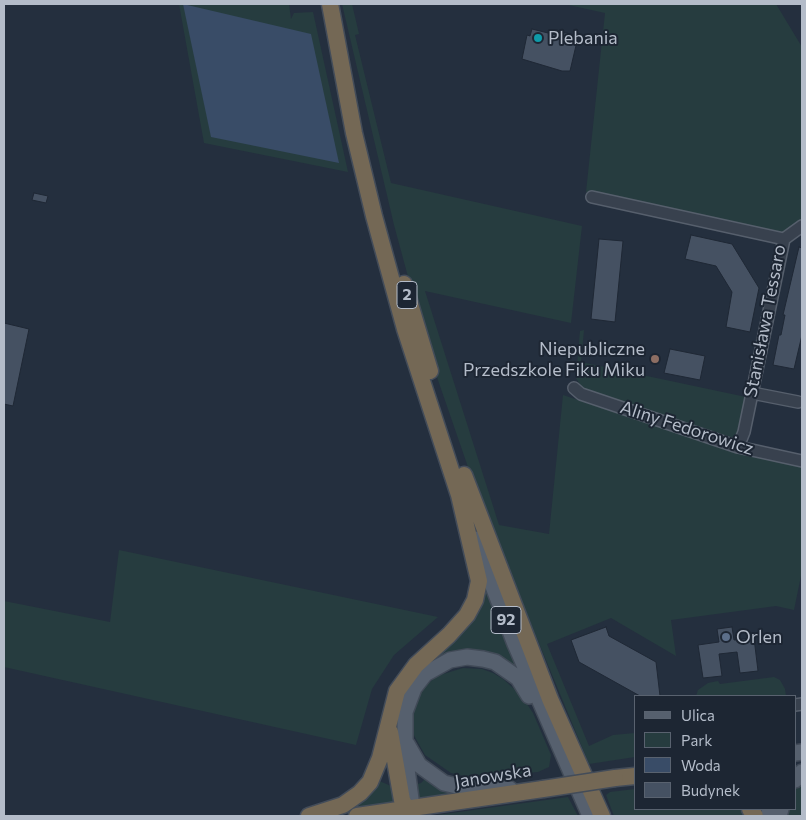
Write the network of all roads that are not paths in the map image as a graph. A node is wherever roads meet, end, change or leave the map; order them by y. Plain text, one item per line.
1 (330, 4) edge
2 (344, 70) junction
3 (592, 197) dead end
4 (802, 226) edge
5 (784, 239) junction
6 (574, 388) dead end
7 (752, 392) junction
8 (798, 402) dead end
9 (738, 447) junction
10 (802, 461) edge
11 (459, 495) junction
12 (389, 725) junction
13 (404, 738) junction
14 (556, 743) junction
15 (634, 776) edge
16 (543, 788) junction
17 (408, 810) junction
18 (310, 816) edge
19 (357, 816) edge
20 (590, 816) edge
21 (602, 816) edge

1 - 2 highway, 2
2 - 11 highway, 2
2 - 21 highway, 2
3 - 5 street, Stanisława Tessaro
4 - 5 street
5 - 7 street, Stanisława Tessaro
6 - 9 street, Aliny Fedorowicz
7 - 8 street
7 - 9 street, Stanisława Tessaro
9 - 10 street, Aliny Fedorowicz
11 - 12 highway
11 - 14 main road, 92
12 - 17 highway
12 - 18 highway
13 - 14 main road
13 - 16 main road
13 - 17 main road
14 - 20 main road, 92
15 - 16 highway, Janowska, bridge
16 - 17 highway, Janowska
17 - 19 highway, Janowska

